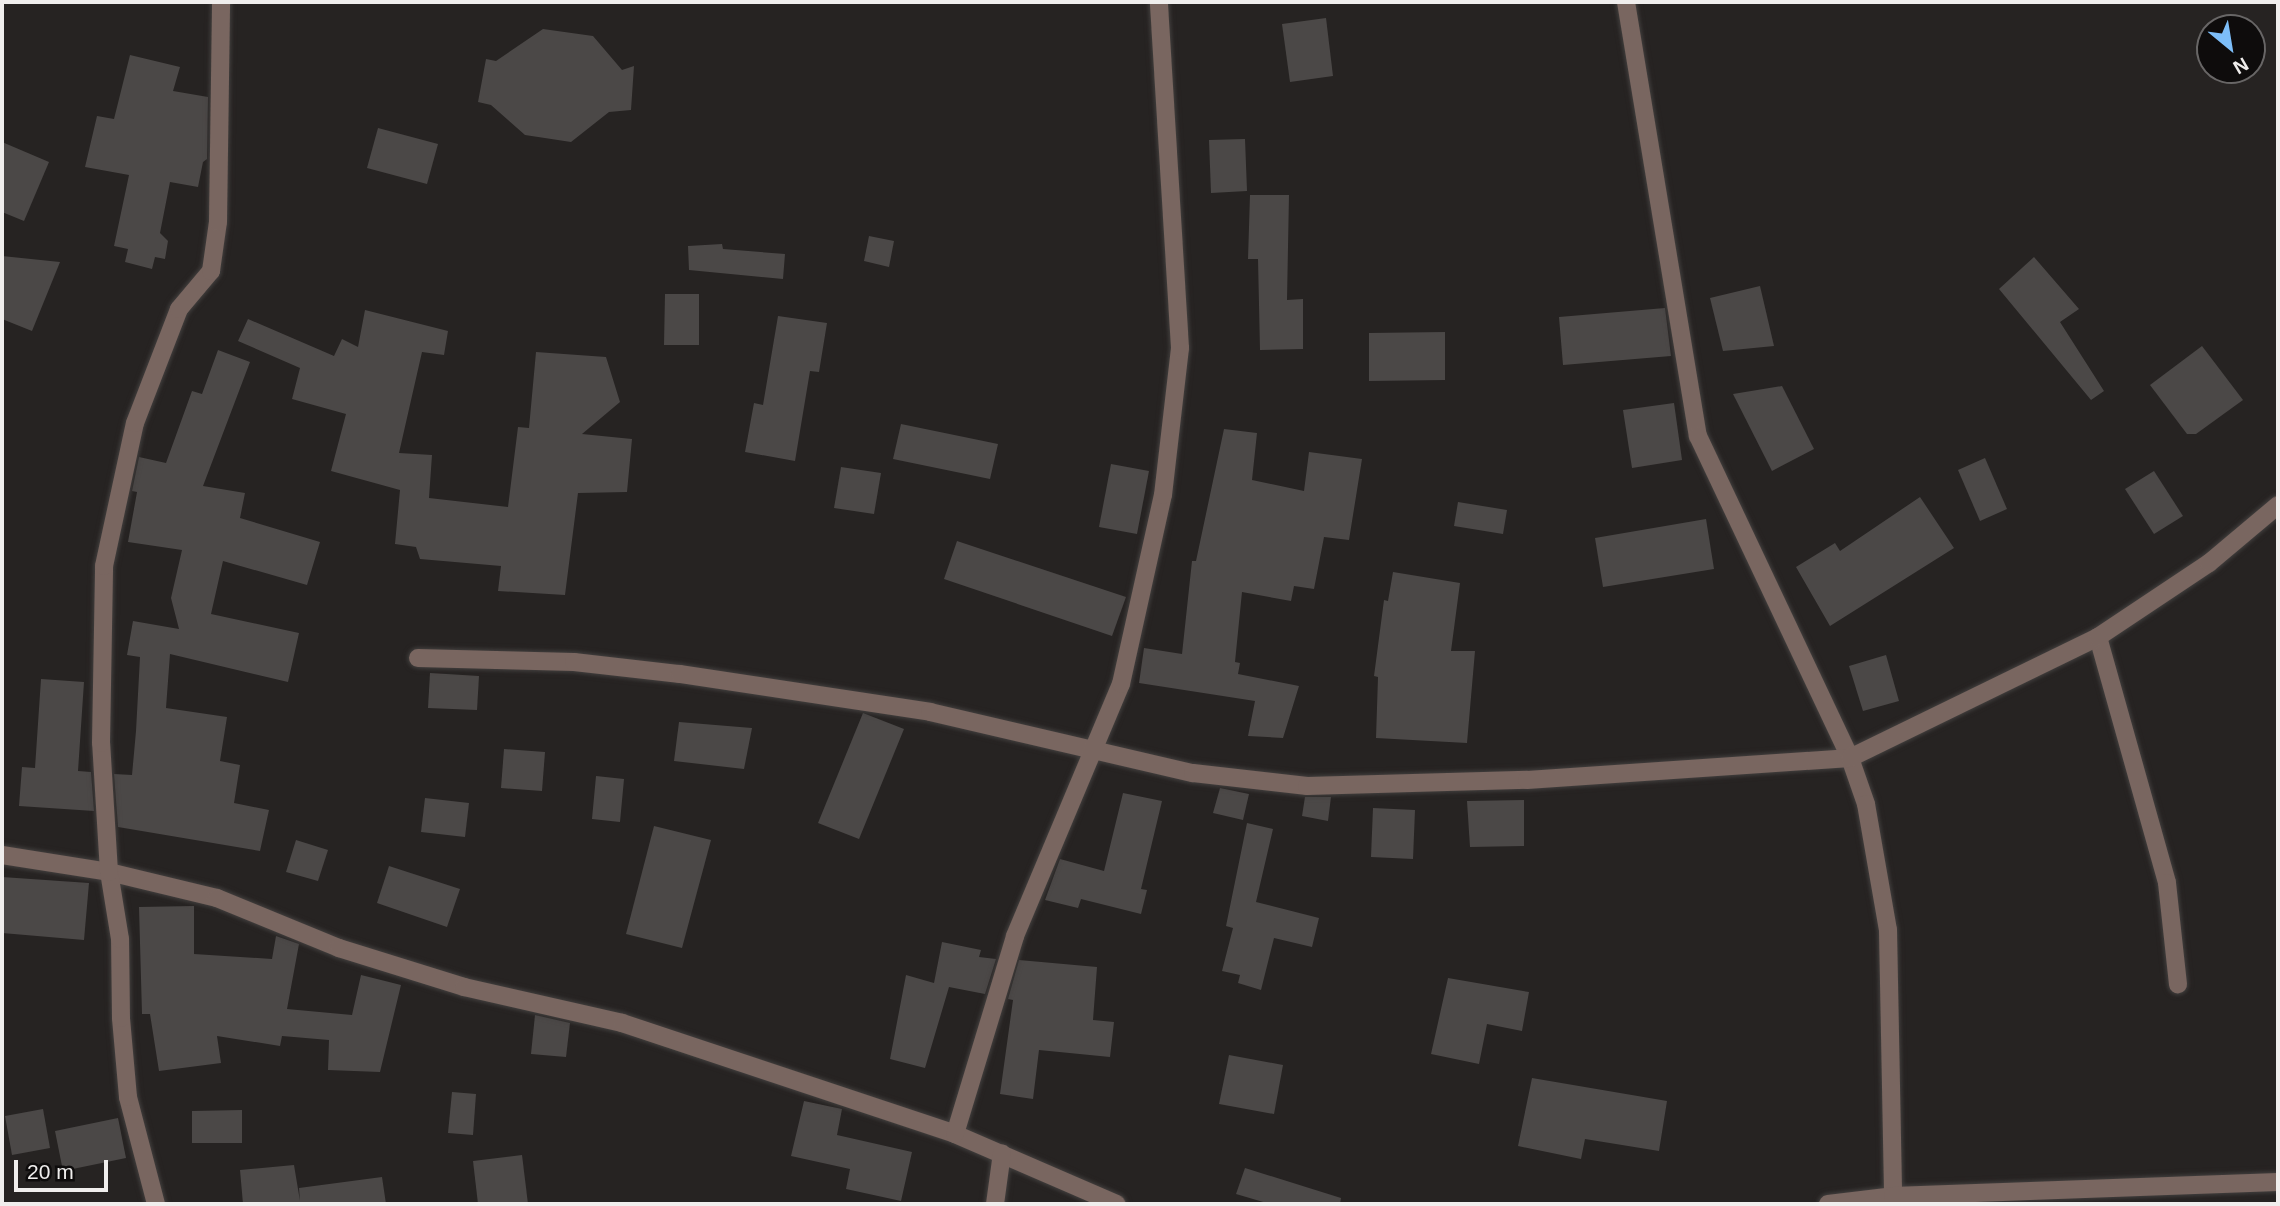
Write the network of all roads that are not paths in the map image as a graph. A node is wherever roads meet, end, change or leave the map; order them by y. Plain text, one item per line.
1 (221, 2) edge
2 (1159, 2) edge
3 (1626, 2) edge
4 (2278, 505) edge
5 (2098, 637) junction
6 (418, 658) dead end
7 (1095, 751) junction
8 (1850, 758) junction
9 (2, 855) edge
10 (109, 872) junction
11 (2178, 984) dead end
12 (955, 1134) junction
13 (1002, 1153) junction
14 (2278, 1182) edge
15 (1894, 1196) junction
16 (2033, 1198) edge
17 (156, 1204) edge
18 (995, 1204) edge
19 (1117, 1204) edge
20 (1828, 1204) edge

1 - 10 street
2 - 7 street
3 - 8 street
4 - 5 street
5 - 8 street
5 - 11 street
6 - 7 street
7 - 8 street
7 - 12 street
8 - 15 street
9 - 10 street
10 - 12 street
10 - 17 street
12 - 13 street
13 - 18 street
13 - 19 street
14 - 16 street
15 - 16 street
15 - 20 street

